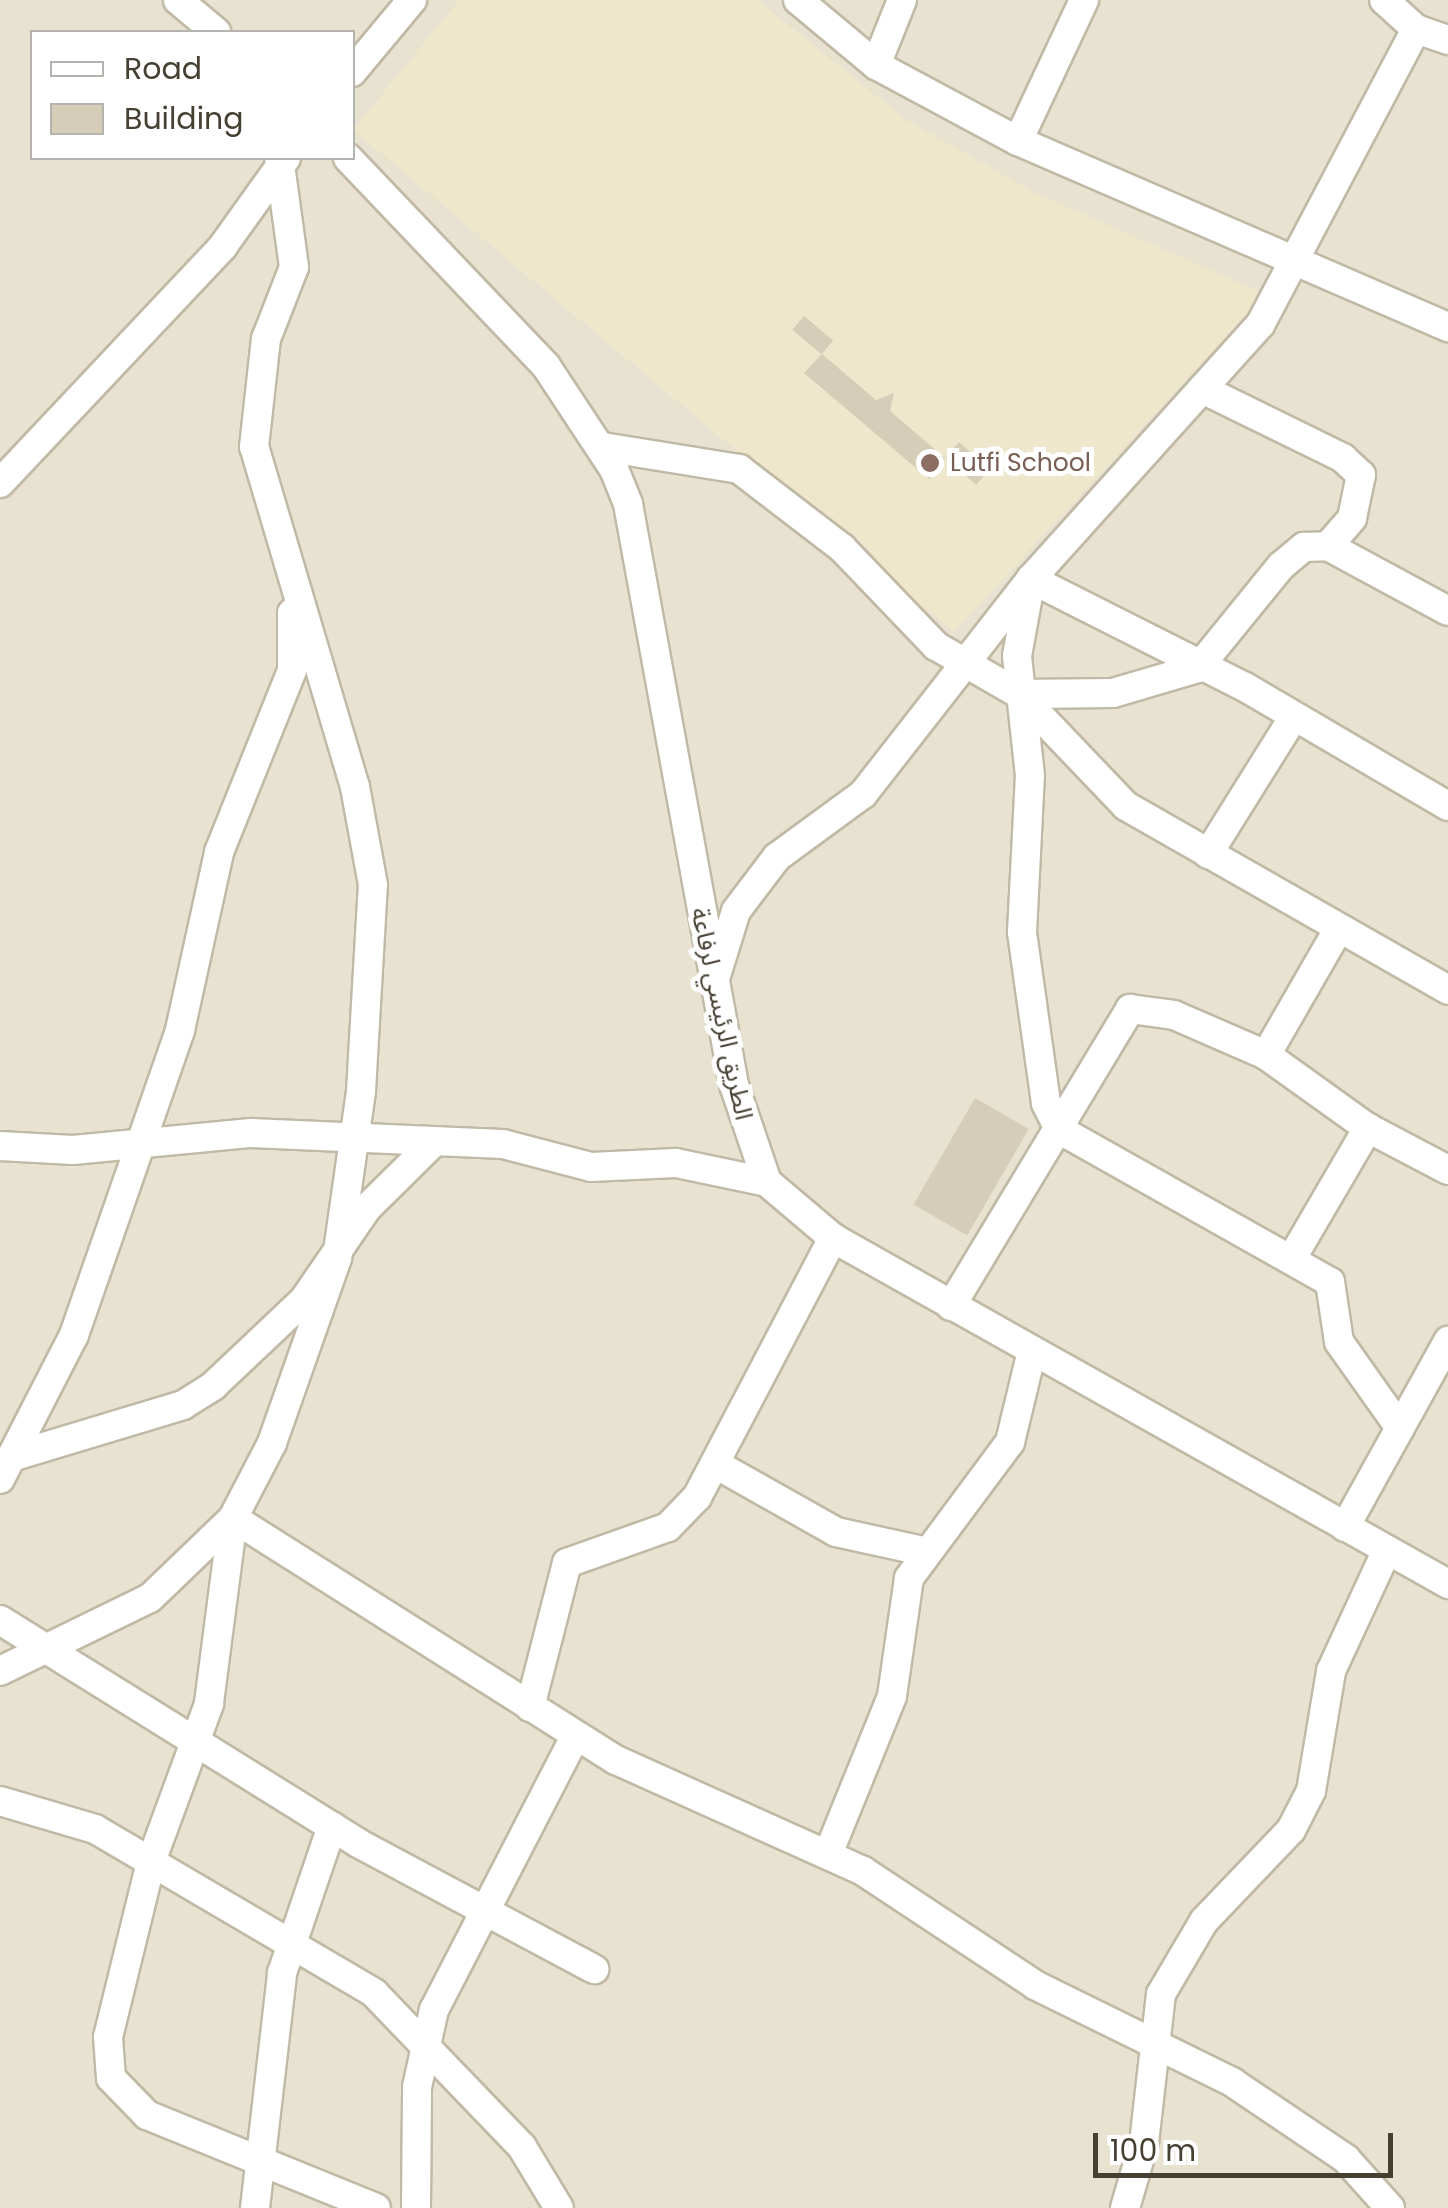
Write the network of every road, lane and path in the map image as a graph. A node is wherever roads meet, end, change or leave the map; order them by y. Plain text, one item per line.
1 (178, 0) edge
2 (412, 0) edge
3 (798, 0) edge
4 (902, 0) edge
5 (1084, 0) edge
6 (1384, 0) edge
7 (1416, 29) junction
8 (214, 30) edge
9 (1448, 40) edge
10 (876, 66) junction
11 (355, 68) edge
12 (1018, 141) junction
13 (282, 160) edge
14 (350, 160) edge
15 (1296, 267) junction
16 (1448, 327) edge
17 (1202, 389) junction
18 (603, 448) junction
19 (0, 483) edge
20 (1328, 546) junction
21 (1031, 579) junction
22 (293, 588) junction
23 (1448, 611) edge
24 (969, 663) junction
25 (1198, 668) junction
26 (1018, 694) junction
27 (1294, 718) junction
28 (1448, 806) edge
29 (1208, 854) junction
30 (1340, 928) junction
31 (713, 984) junction
32 (1446, 986) edge
33 (1266, 1056) junction
34 (1059, 1128) junction
35 (1368, 1128) junction
36 (137, 1141) junction
37 (356, 1142) junction
38 (432, 1144) junction
39 (0, 1146) edge
40 (1448, 1170) edge
41 (767, 1182) junction
42 (833, 1238) junction
43 (337, 1258) junction
44 (1292, 1258) junction
45 (951, 1306) junction
46 (1448, 1341) edge
47 (1032, 1351) junction
48 (1400, 1428) junction
49 (8, 1458) edge
50 (718, 1466) junction
51 (0, 1479) edge
52 (233, 1518) junction
53 (1345, 1528) junction
54 (923, 1550) junction
55 (1387, 1550) junction
56 (1448, 1584) edge
57 (0, 1620) edge
58 (43, 1647) junction
59 (0, 1672) edge
60 (530, 1707) junction
61 (575, 1737) junction
62 (200, 1743) junction
63 (0, 1801) edge
64 (332, 1826) junction
65 (828, 1854) junction
66 (151, 1862) junction
67 (486, 1912) junction
68 (290, 1940) junction
69 (594, 1969) dead end
70 (1152, 2036) junction
71 (426, 2042) junction
72 (256, 2159) junction
73 (255, 2208) edge
74 (376, 2208) edge
75 (416, 2208) edge
76 (559, 2208) edge
77 (1125, 2208) edge
78 (1390, 2208) edge

1 - 8 street
2 - 11 street
3 - 10 street
4 - 10 street
5 - 12 street
6 - 7 street
7 - 9 street
7 - 15 street
10 - 12 street
12 - 15 street
13 - 19 street
13 - 22 street
14 - 18 street, الطريق الرئيسي لرفاعة
15 - 16 street
15 - 17 street
17 - 20 street
17 - 21 street
18 - 24 street
18 - 31 street, الطريق الرئيسي لرفاعة
20 - 23 street
20 - 25 street
21 - 24 street
21 - 25 street
21 - 26 street
22 - 36 street
22 - 37 street
24 - 26 street
24 - 31 street
25 - 26 street
25 - 27 street
26 - 29 street
26 - 34 street
27 - 28 street
27 - 29 street
29 - 30 street
30 - 32 street
30 - 33 street
31 - 41 street, الطريق الرئيسي لرفاعة
33 - 34 street
33 - 35 street
34 - 44 street
34 - 45 street
35 - 40 street
35 - 44 street
36 - 37 street
36 - 39 street
36 - 49 street
37 - 38 street
37 - 43 street
38 - 41 street
38 - 43 street
41 - 42 street, الطريق الرئيسي لرفاعة
42 - 45 street, الطريق الرئيسي لرفاعة
42 - 50 street
43 - 49 street
43 - 52 street
44 - 48 street
45 - 47 street, الطريق الرئيسي لرفاعة
46 - 48 street
47 - 53 street, الطريق الرئيسي لرفاعة
47 - 54 street
48 - 53 street
49 - 51 street
50 - 54 street
50 - 60 street
52 - 58 street
52 - 60 street
52 - 62 street
53 - 55 street, الطريق الرئيسي لرفاعة
54 - 65 street
55 - 56 street, الطريق الرئيسي لرفاعة
55 - 70 street
57 - 58 street
58 - 59 street
58 - 62 street
60 - 61 street
61 - 65 street
61 - 67 street
62 - 64 street
62 - 66 street
63 - 66 street
64 - 67 street
64 - 68 street
65 - 70 street
66 - 68 street
66 - 72 street
67 - 69 street
67 - 71 street
68 - 71 street
68 - 72 street
70 - 77 street
70 - 78 street
71 - 75 street
71 - 76 street
72 - 73 street
72 - 74 street

